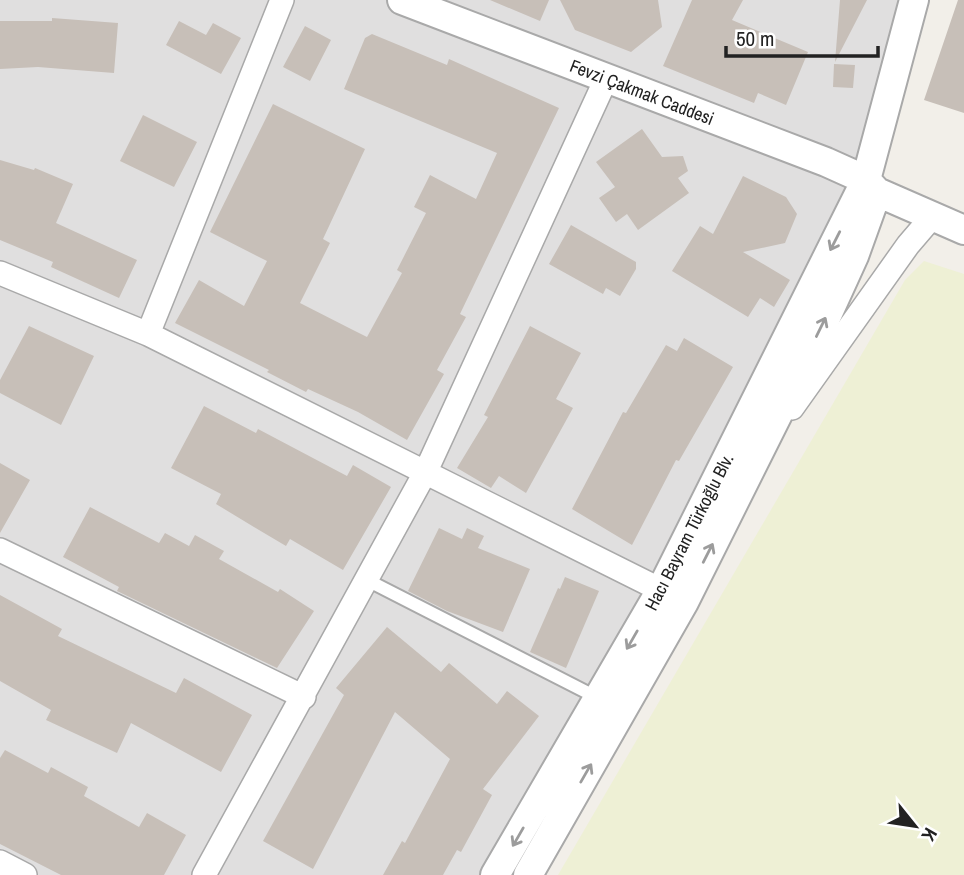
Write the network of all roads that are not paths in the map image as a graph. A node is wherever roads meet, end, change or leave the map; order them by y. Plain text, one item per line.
1 (282, 0) edge
2 (914, 0) edge
3 (928, 0) edge
4 (415, 2) edge
5 (606, 79) junction
6 (871, 186) junction
7 (932, 217) junction
8 (964, 230) edge
9 (0, 272) edge
10 (148, 334) junction
11 (751, 468) junction
12 (426, 471) junction
13 (0, 550) edge
14 (367, 580) junction
15 (672, 596) junction
16 (304, 697) junction
17 (598, 698) junction
18 (0, 862) edge
19 (25, 875) edge
20 (204, 875) edge
21 (495, 875) edge
22 (528, 875) edge

1 - 10 street
2 - 6 street
3 - 6 street
4 - 5 street, Fevzi Çakmak Caddesi
5 - 6 street, Fevzi Çakmak Caddesi
5 - 12 street
6 - 7 street, Fevzi Çakmak Caddesi
11 -> 6 street, Hacı Bayram Türkoğlu Blv.
6 -> 15 street, Hacı Bayram Türkoğlu Blv.
7 - 8 street, Fevzi Çakmak Caddesi
7 - 11 street
9 - 10 street
10 - 12 street
15 -> 11 street, Hacı Bayram Türkoğlu Blv.
12 - 14 street
12 - 15 street
13 - 16 street
14 - 16 street
14 - 17 lane
15 -> 17 street, Hacı Bayram Türkoğlu Blv.
22 -> 15 street, Hacı Bayram Türkoğlu Blv.
16 - 20 street
17 -> 21 street, Hacı Bayram Türkoğlu Blv.
18 - 19 street

